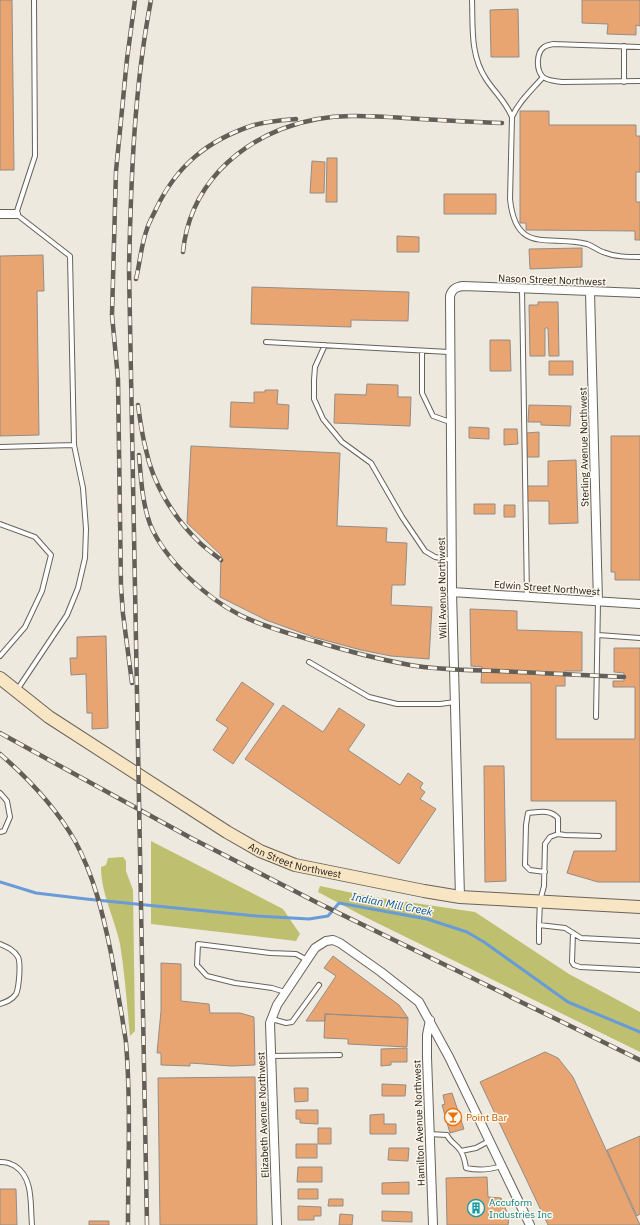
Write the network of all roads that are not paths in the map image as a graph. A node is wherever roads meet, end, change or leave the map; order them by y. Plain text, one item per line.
1 (34, 0) edge
2 (472, 0) edge
3 (624, 46) junction
4 (640, 47) edge
5 (543, 77) junction
6 (640, 81) edge
7 (624, 82) junction
8 (512, 117) junction
9 (0, 214) edge
10 (16, 214) junction
11 (640, 257) edge
12 (463, 286) joint
13 (522, 289) junction
14 (590, 292) junction
15 (640, 293) edge
16 (266, 342) dead end
17 (326, 345) junction
18 (422, 351) junction
19 (449, 352) junction
20 (450, 422) junction
21 (74, 446) junction
22 (0, 447) edge
23 (0, 524) edge
24 (452, 560) junction
25 (452, 592) junction
26 (527, 597) junction
27 (598, 602) junction
28 (640, 604) edge
29 (598, 635) junction
30 (640, 638) edge
31 (0, 656) edge
32 (309, 662) dead end
33 (0, 678) edge
34 (16, 692) junction
35 (455, 702) junction
36 (596, 716) dead end
37 (0, 793) edge
38 (0, 832) edge
39 (558, 834) junction
40 (599, 836) dead end
41 (545, 872) junction
42 (460, 897) junction
43 (540, 901) junction
44 (640, 907) edge
45 (539, 925) junction
46 (573, 933) junction
47 (640, 941) edge
48 (539, 942) dead end
49 (0, 944) edge
50 (307, 960) junction
51 (640, 970) edge
52 (319, 985) dead end
53 (286, 993) junction
54 (0, 1004) edge
55 (272, 1018) junction
56 (430, 1020) junction
57 (340, 1055) dead end
58 (271, 1056) junction
59 (429, 1134) junction
60 (490, 1141) junction
61 (461, 1150) junction
62 (0, 1162) edge
63 (502, 1166) junction
64 (32, 1225) edge
65 (277, 1225) edge
66 (433, 1225) edge
67 (530, 1225) edge

1 - 10 lane
2 - 8 lane
3 - 4 lane
3 - 5 lane
3 - 7 lane
5 - 7 lane
5 - 8 lane
6 - 7 lane
8 - 11 lane
9 - 10 street
10 - 21 lane
12 - 13 street, Nason Street Northwest
12 - 19 street, Will Avenue Northwest
13 - 14 street, Nason Street Northwest
13 - 26 lane
14 - 15 street, Nason Street Northwest
14 - 27 street, Sterling Avenue Northwest
16 - 17 lane
17 - 18 lane
17 - 24 lane
18 - 19 lane
18 - 20 lane
19 - 20 street, Will Avenue Northwest
20 - 24 street, Will Avenue Northwest
21 - 22 lane
21 - 34 lane
23 - 31 lane
24 - 25 street, Will Avenue Northwest
25 - 26 street, Edwin Street Northwest
25 - 35 street, Will Avenue Northwest
26 - 27 street, Edwin Street Northwest
27 - 28 street, Edwin Street Northwest
27 - 29 lane
29 - 30 lane
29 - 36 lane
32 - 35 lane
33 - 34 main road, Ann Street Northwest
34 - 42 main road, Ann Street Northwest
35 - 42 street, Will Avenue Northwest
37 - 38 lane
39 - 40 lane
39 - 41 lane
39 - 41 lane
41 - 43 lane
42 - 43 main road, Ann Street Northwest
43 - 44 main road, Ann Street Northwest
43 - 45 lane
45 - 46 lane
45 - 48 lane
46 - 47 lane
46 - 51 lane
49 - 54 lane
50 - 53 street, Elizabeth Avenue Northwest
50 - 53 lane
50 - 56 street, Elizabeth Avenue Northwest
52 - 55 lane
53 - 55 street, Elizabeth Avenue Northwest
55 - 58 street, Elizabeth Avenue Northwest
56 - 59 street, Hamilton Avenue Northwest
56 - 60 street
57 - 58 lane
58 - 65 street, Elizabeth Avenue Northwest
59 - 61 lane
59 - 66 street, Hamilton Avenue Northwest
60 - 61 lane
60 - 63 street
61 - 63 lane
62 - 64 lane
63 - 67 street

